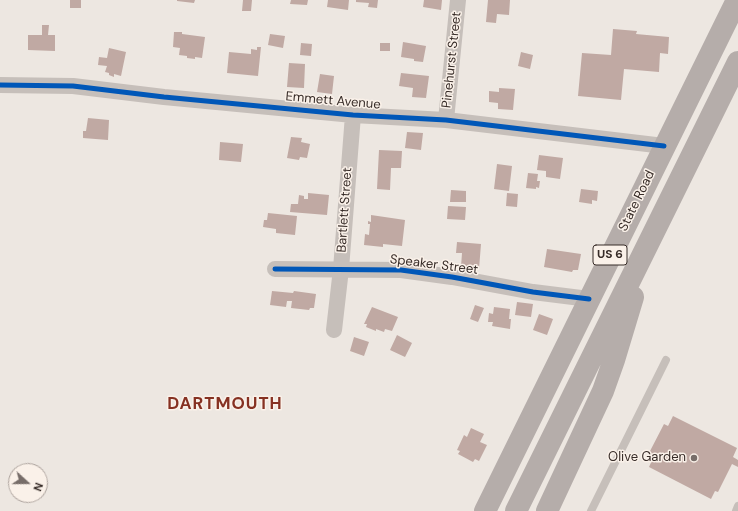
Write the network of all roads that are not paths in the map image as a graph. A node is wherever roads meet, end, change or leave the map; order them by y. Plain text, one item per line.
1 (458, 0) edge
2 (737, 0) edge
3 (738, 62) edge
4 (0, 85) edge
5 (738, 88) edge
6 (712, 113) junction
7 (353, 115) junction
8 (446, 120) junction
9 (664, 146) junction
10 (650, 238) junction
11 (275, 269) dead end
12 (341, 269) junction
13 (589, 299) junction
14 (334, 330) dead end
15 (666, 360) dead end
16 (738, 506) edge
17 (485, 511) edge
18 (516, 511) edge
19 (547, 511) edge
20 (591, 511) edge
21 (736, 511) edge

1 - 8 street, Pinehurst Street
2 - 9 main road, State Road / US 6
3 - 6 main road, US 6
4 - 7 street, Emmett Avenue
5 - 6 main road
6 - 10 main road, US 6
7 - 8 street, Emmett Avenue
7 - 12 street, Bartlett Street
8 - 9 street, Emmett Avenue
9 - 13 main road, State Road / US 6
10 - 18 main road, US 6
10 - 19 main road
11 - 12 street, Speaker Street
12 - 13 street, Speaker Street
12 - 14 street, Bartlett Street
13 - 17 main road, State Road / US 6
15 - 20 lane
16 - 21 lane

